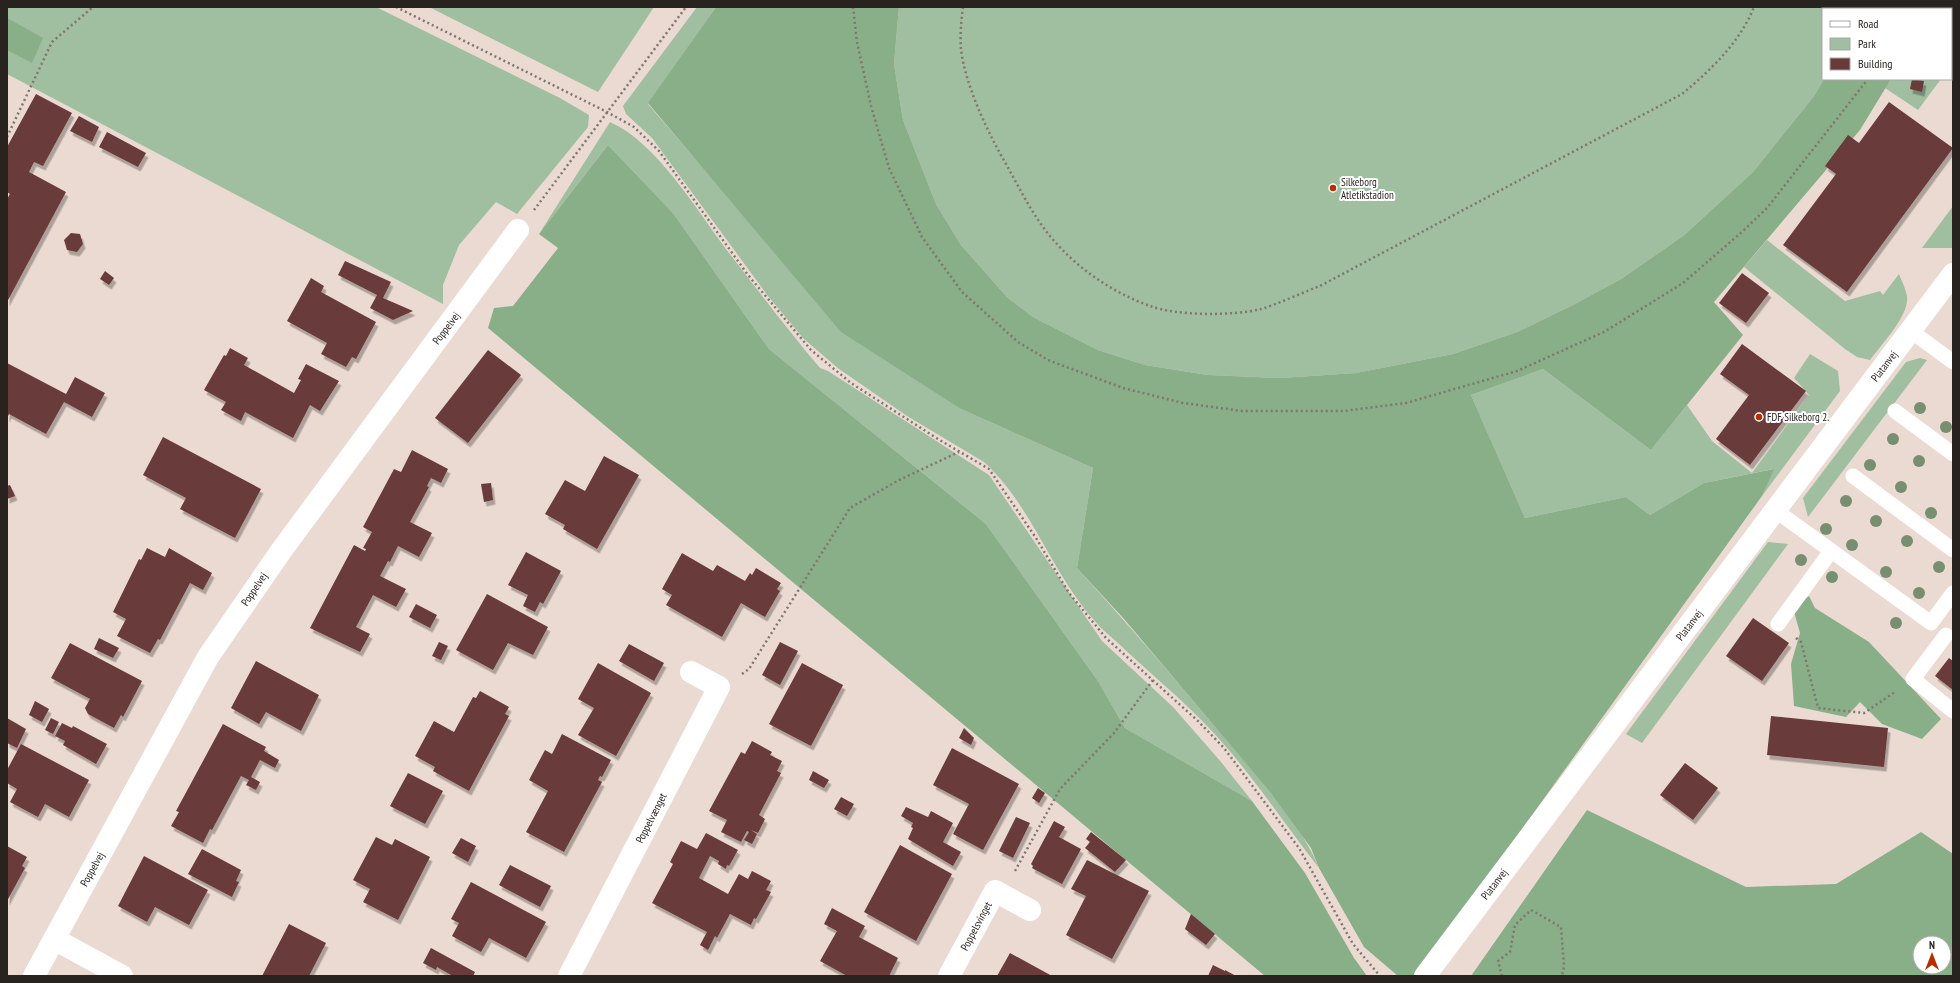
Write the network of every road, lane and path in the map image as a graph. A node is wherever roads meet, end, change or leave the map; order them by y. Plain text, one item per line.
1 (93, 7) edge
2 (396, 7) edge
3 (686, 7) edge
4 (853, 7) edge
5 (963, 7) edge
6 (1754, 7) edge
7 (1867, 80) edge
8 (607, 112) junction
9 (7, 137) edge
10 (518, 230) joint
11 (1953, 274) edge
12 (1911, 331) junction
13 (1953, 362) edge
14 (1895, 411) dead end
15 (959, 452) junction
16 (1953, 454) edge
17 (1853, 476) dead end
18 (1775, 510) junction
19 (1953, 550) edge
20 (1831, 551) junction
21 (1953, 593) edge
22 (1931, 623) junction
23 (1778, 624) joint
24 (1950, 637) edge
25 (691, 672) dead end
26 (1913, 679) junction
27 (1153, 680) junction
28 (719, 687) junction
29 (1953, 711) edge
30 (995, 891) junction
31 (1030, 910) dead end
32 (54, 939) junction
33 (34, 976) edge
34 (122, 976) edge
35 (569, 976) edge
36 (949, 976) edge
37 (1380, 976) edge
38 (1425, 976) edge
39 (1502, 976) edge
40 (1562, 976) edge

1 - 9 path
2 - 8 path
3 - 8 path
4 - 7 path
5 - 6 path
8 - 10 path
8 - 15 path
10 - 32 street, Poppelvej
11 - 12 street, Platanvej
12 - 13 lane
12 - 18 street, Platanvej
14 - 16 lane
15 - 27 path
15 - 28 path
17 - 19 lane
18 - 20 lane
18 - 38 street, Platanvej
20 - 22 lane
20 - 23 lane
21 - 22 lane
22 - 24 lane
23 - 26 path
24 - 26 lane
25 - 28 street
26 - 29 lane
27 - 30 path
27 - 37 path
28 - 35 street, Poppelvænget
30 - 31 street, Poppelsvinget
30 - 36 street, Poppelsvinget
32 - 33 street, Poppelvej
32 - 34 street
39 - 40 path

